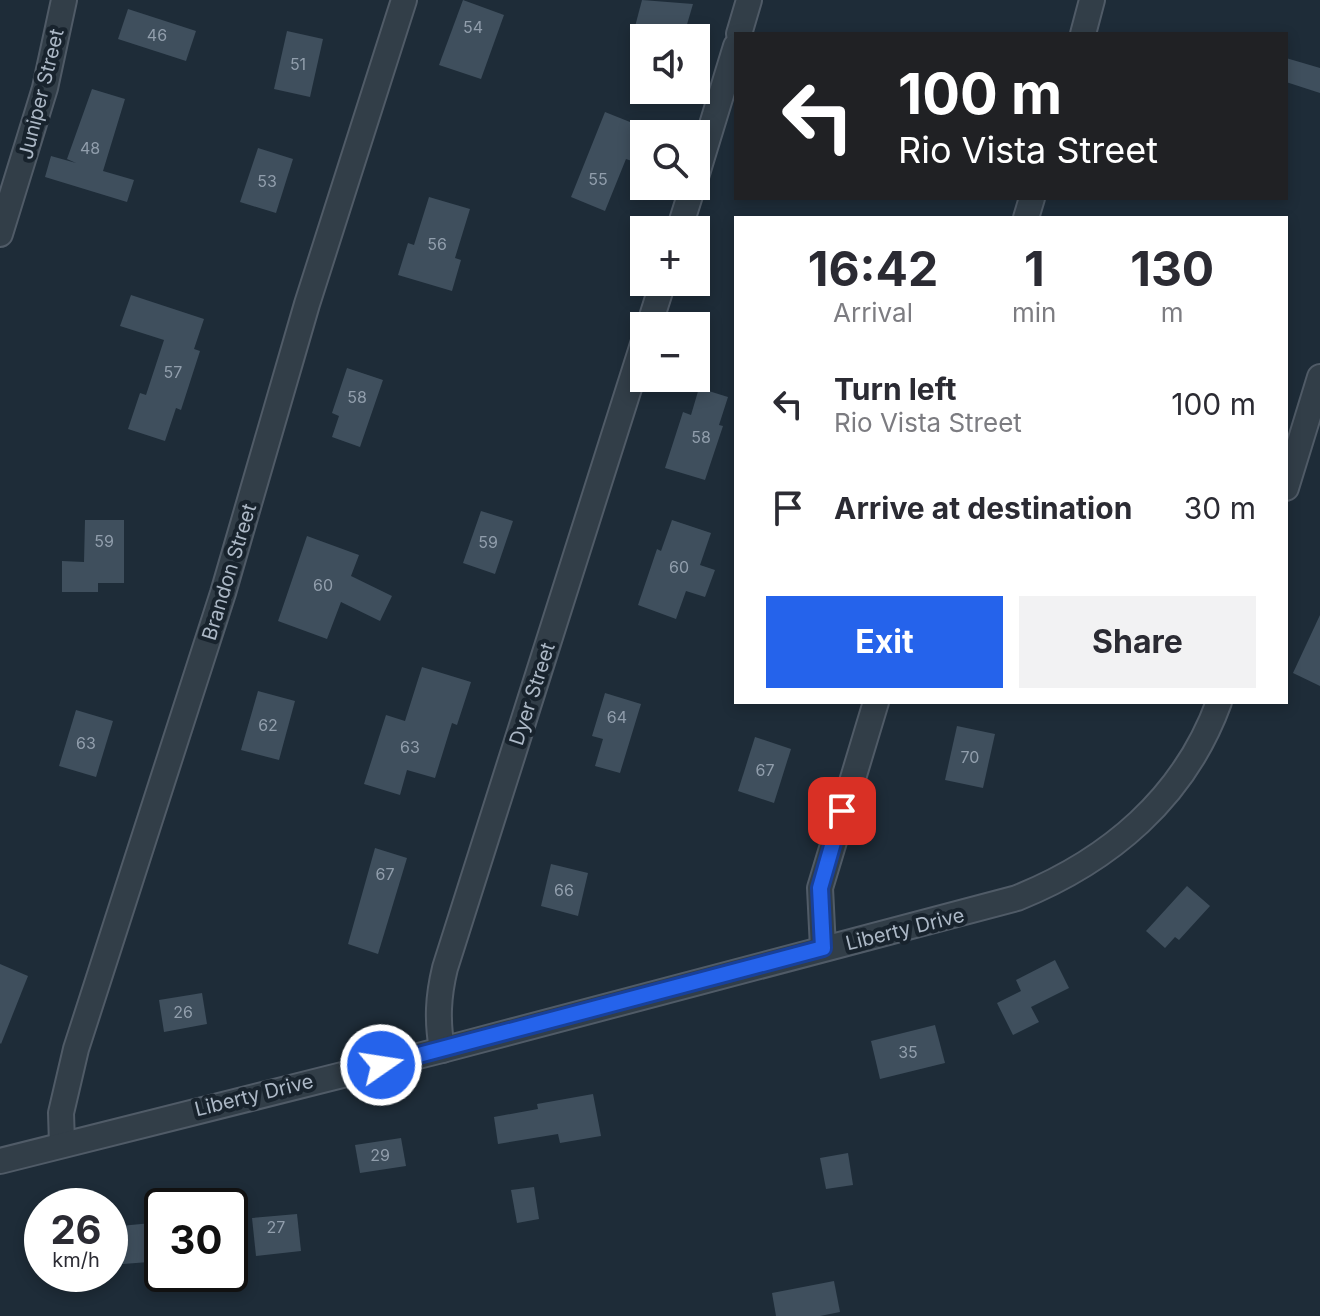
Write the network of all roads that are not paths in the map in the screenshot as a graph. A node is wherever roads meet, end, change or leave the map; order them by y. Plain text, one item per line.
1 (64, 0) edge
2 (404, 0) edge
3 (749, 0) edge
4 (1092, 0) edge
5 (740, 32) edge
6 (1084, 32) edge
7 (734, 53) edge
8 (710, 131) edge
9 (0, 234) edge
10 (1320, 377) edge
11 (630, 385) edge
12 (1288, 481) edge
13 (875, 704) edge
14 (1218, 704) edge
15 (823, 948) junction
16 (442, 1050) junction
17 (62, 1144) junction
18 (0, 1161) edge

1 - 9 street, Juniper Street
2 - 17 street, Brandon Street
3 - 5 street
4 - 6 street
7 - 8 street
10 - 12 street
11 - 16 street, Dyer Street
13 - 15 street
14 - 15 street, Liberty Drive
15 - 16 street, Liberty Drive
16 - 17 street, Liberty Drive
17 - 18 street, Liberty Drive

